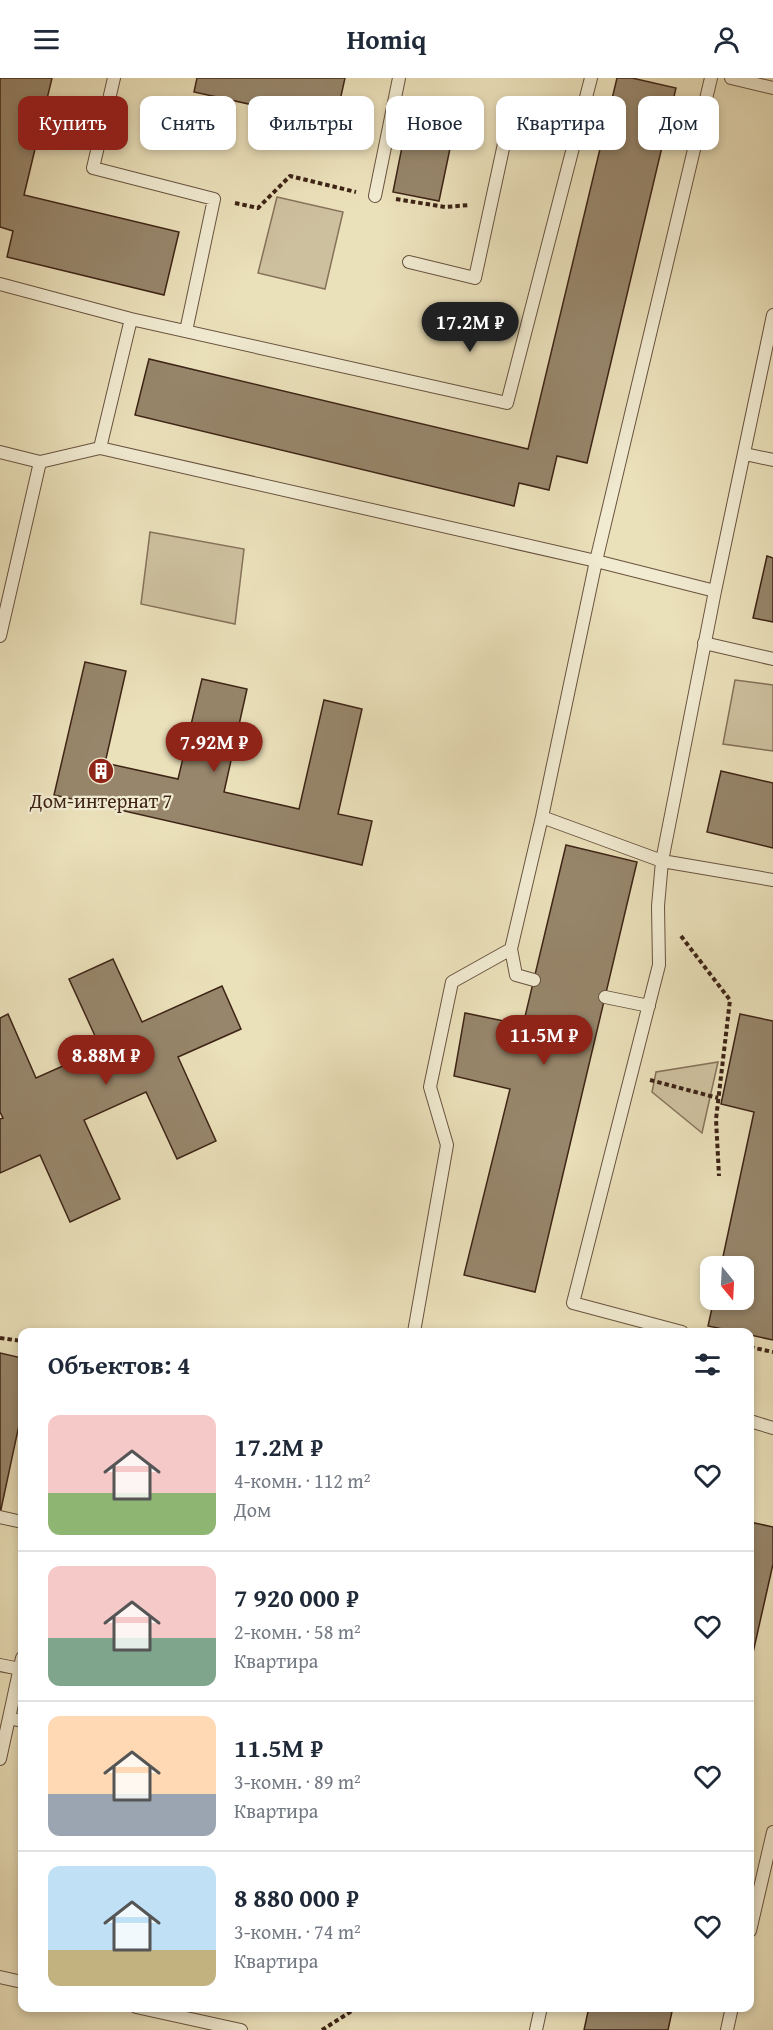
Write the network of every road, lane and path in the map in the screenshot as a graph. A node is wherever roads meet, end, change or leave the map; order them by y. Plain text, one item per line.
1 (114, 78) edge
2 (399, 78) edge
3 (591, 78) edge
4 (711, 78) edge
5 (731, 78) edge
6 (773, 88) edge
7 (586, 96) edge
8 (503, 150) edge
9 (572, 150) edge
10 (375, 196) dead end
11 (409, 262) dead end
12 (0, 284) edge
13 (773, 315) edge
14 (131, 319) junction
15 (186, 331) junction
16 (100, 448) junction
17 (0, 452) edge
18 (745, 454) junction
19 (773, 460) edge
20 (40, 462) junction
21 (596, 561) junction
22 (715, 591) junction
23 (0, 636) edge
24 (704, 644) junction
25 (773, 659) edge
26 (542, 817) junction
27 (662, 861) junction
28 (773, 880) edge
29 (658, 906) junction
30 (511, 949) junction
31 (534, 980) dead end
32 (605, 997) dead end
33 (649, 1006) junction
34 (631, 1076) junction
35 (718, 1098) junction
36 (719, 1176) dead end
37 (415, 1328) edge
38 (667, 1328) edge
39 (0, 1338) edge
40 (18, 1340) edge
41 (754, 1348) edge
42 (773, 1352) edge
43 (754, 1422) edge
44 (773, 1428) edge
45 (0, 1517) edge
46 (18, 1521) edge
47 (18, 1664) edge
48 (0, 1665) edge
49 (18, 1678) edge
50 (9, 1718) junction
51 (18, 1720) edge
52 (0, 1759) edge
53 (773, 1833) edge
54 (754, 1914) edge
55 (0, 1977) edge
56 (18, 1981) edge
57 (159, 2012) edge
58 (350, 2012) edge
59 (540, 2012) edge
60 (731, 2012) edge
61 (241, 2030) edge
62 (322, 2030) edge
63 (536, 2030) edge
64 (727, 2030) edge

1 - 15 lane
2 - 10 lane
3 - 7 lane
4 - 21 lane
5 - 6 lane
8 - 11 lane
9 - 15 lane
12 - 14 lane
13 - 18 lane
14 - 15 lane
14 - 16 lane
16 - 20 lane
16 - 21 lane
17 - 20 lane
18 - 19 lane
18 - 22 lane
20 - 23 lane
21 - 22 lane
21 - 26 lane
22 - 24 lane
24 - 25 lane
24 - 27 lane
26 - 27 lane
26 - 30 lane
27 - 28 lane
27 - 29 lane
29 - 33 lane
29 - 35 path
30 - 31 lane
30 - 37 lane
32 - 33 lane
33 - 34 lane
34 - 35 path
34 - 38 lane
35 - 36 path
39 - 40 path
41 - 42 path
43 - 44 lane
45 - 46 lane
47 - 48 lane
49 - 50 lane
50 - 51 lane
50 - 52 lane
53 - 54 lane
55 - 56 lane
57 - 61 lane
58 - 62 path
59 - 63 lane
60 - 64 lane

